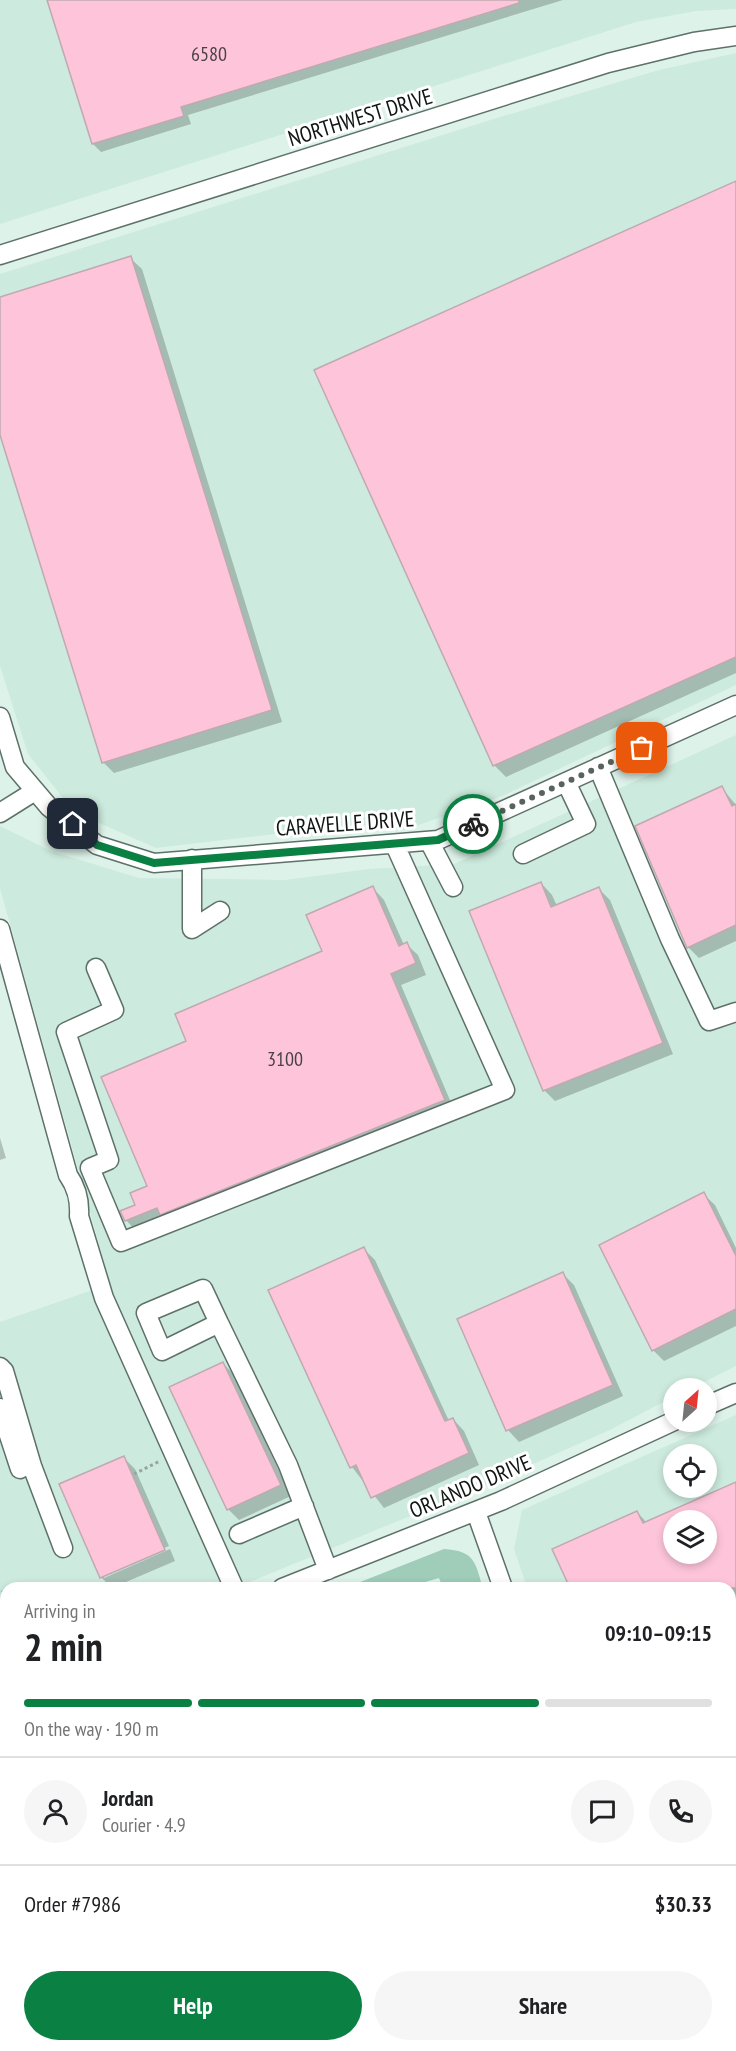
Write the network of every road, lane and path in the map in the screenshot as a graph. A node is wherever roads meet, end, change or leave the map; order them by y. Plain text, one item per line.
1 (736, 36) edge
2 (0, 255) edge
3 (734, 713) edge
4 (0, 717) edge
5 (598, 767) junction
6 (566, 782) junction
7 (35, 791) junction
8 (0, 813) edge
9 (429, 841) junction
10 (395, 845) junction
11 (523, 854) dead end
12 (192, 859) junction
13 (453, 887) dead end
14 (220, 911) dead end
15 (0, 929) edge
16 (96, 968) dead end
17 (736, 1012) edge
18 (219, 1323) dead end
19 (0, 1367) edge
20 (736, 1393) edge
21 (717, 1401) edge
22 (0, 1408) edge
23 (663, 1426) edge
24 (174, 1454) junction
25 (20, 1469) dead end
26 (134, 1474) dead end
27 (304, 1506) junction
28 (476, 1512) junction
29 (239, 1534) dead end
30 (63, 1548) dead end
31 (328, 1570) junction
32 (231, 1582) edge
33 (297, 1582) edge
34 (501, 1582) edge

1 - 2 street, NORTHWEST DRIVE
3 - 5 street, CARAVELLE DRIVE
4 - 7 street, CARAVELLE DRIVE
5 - 6 street, CARAVELLE DRIVE
5 - 17 street
6 - 9 street, CARAVELLE DRIVE
6 - 11 street
7 - 8 street
7 - 12 street, CARAVELLE DRIVE
9 - 10 street, CARAVELLE DRIVE
9 - 13 street
10 - 12 street, CARAVELLE DRIVE
10 - 16 street
12 - 14 street
15 - 24 street
18 - 27 street
19 - 30 street
20 - 21 street
22 - 25 street
23 - 28 street, ORLANDO DRIVE
24 - 26 path
24 - 32 street
27 - 29 street
27 - 31 street
28 - 31 street, ORLANDO DRIVE
28 - 34 street
31 - 33 street, ORLANDO DRIVE

